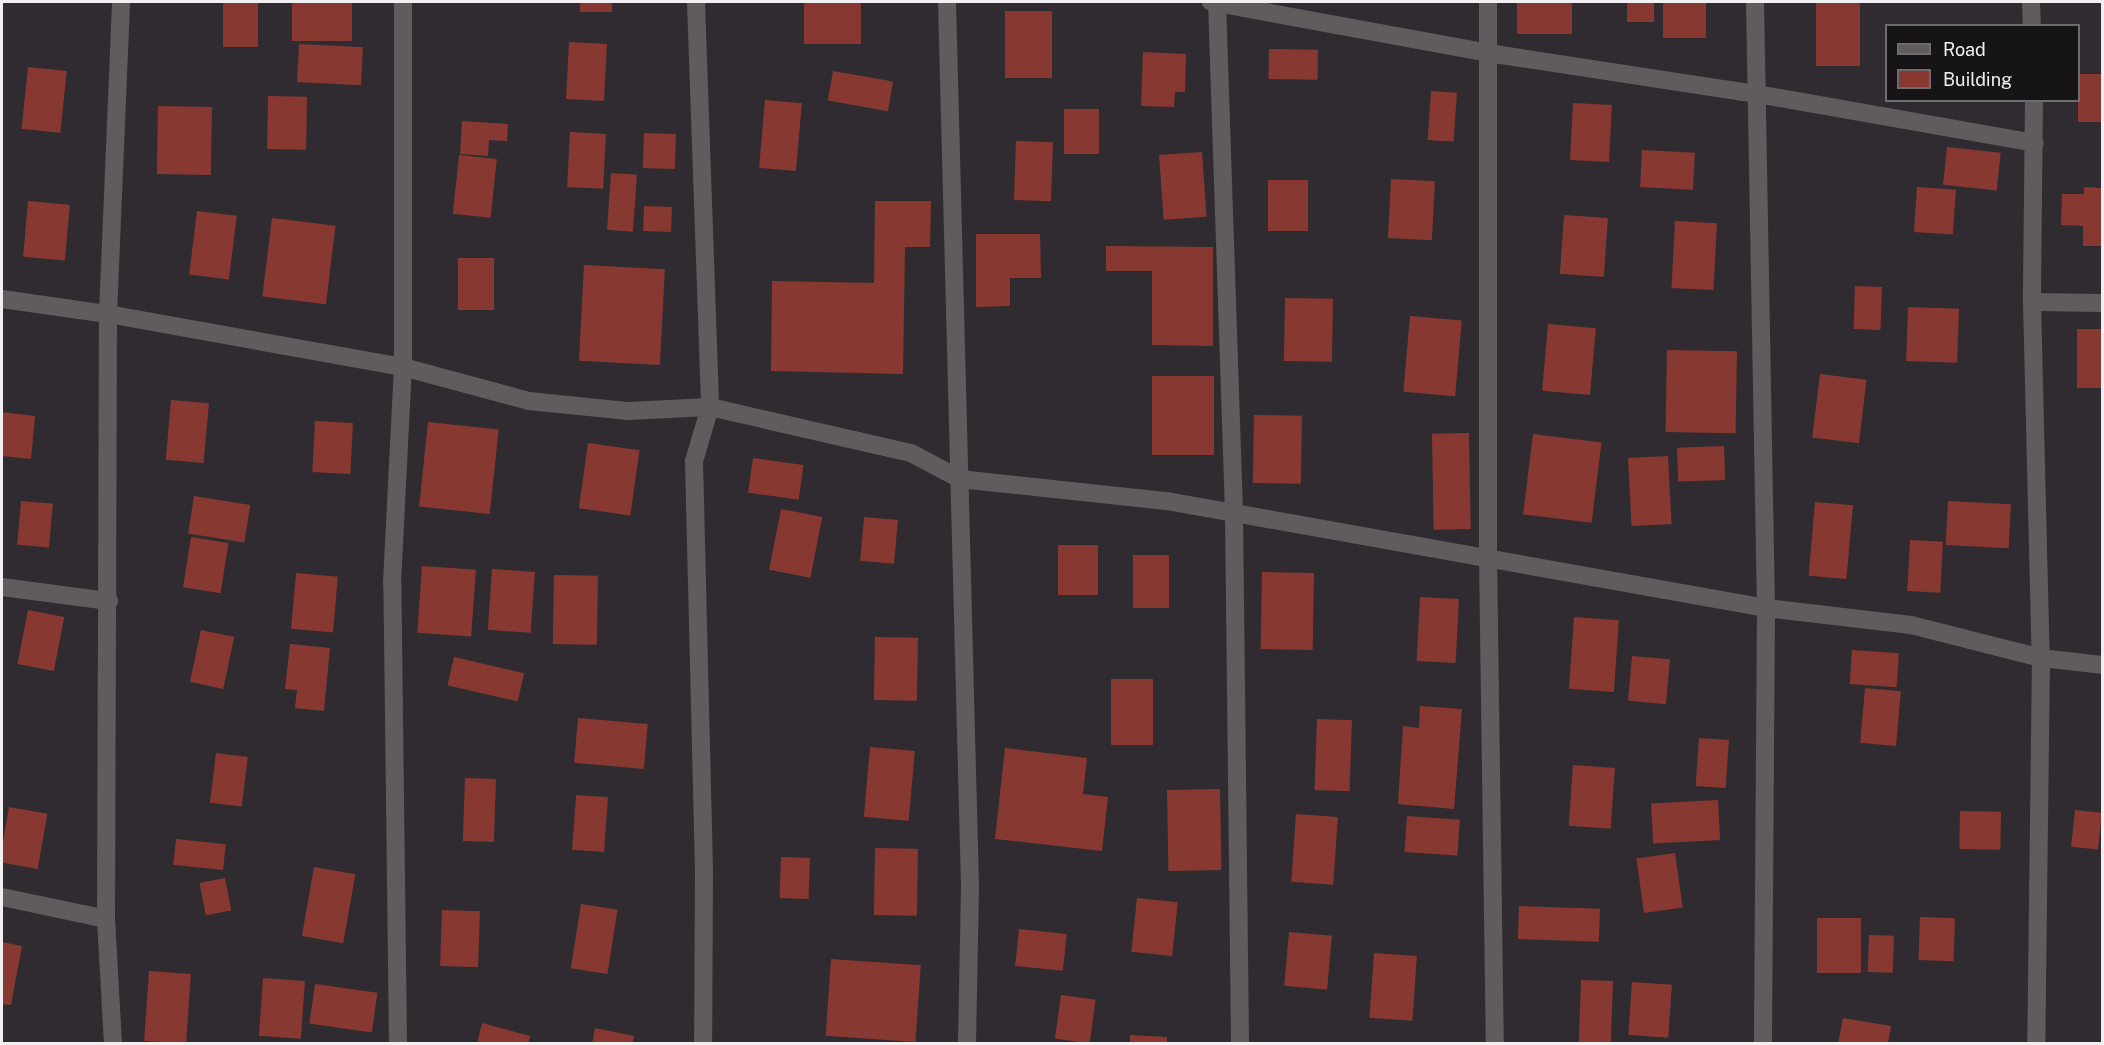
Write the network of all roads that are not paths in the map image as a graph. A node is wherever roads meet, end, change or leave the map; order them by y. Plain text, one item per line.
1 (121, 2) edge
2 (403, 2) edge
3 (696, 2) edge
4 (947, 2) edge
5 (1211, 2) edge
6 (1217, 2) edge
7 (1488, 2) edge
8 (1755, 2) edge
9 (2031, 2) edge
10 (2032, 24) edge
11 (1488, 53) junction
12 (1757, 94) junction
13 (2034, 102) edge
14 (2035, 143) junction
15 (2, 299) edge
16 (2032, 302) junction
17 (2103, 303) edge
18 (108, 314) junction
19 (403, 368) junction
20 (710, 406) junction
21 (960, 478) junction
22 (1234, 513) junction
23 (1488, 556) junction
24 (2, 587) edge
25 (109, 601) junction
26 (1766, 608) junction
27 (2041, 658) junction
28 (2103, 665) edge
29 (2, 897) edge
30 (106, 919) junction
31 (113, 1044) edge
32 (398, 1044) edge
33 (703, 1044) edge
34 (967, 1044) edge
35 (1240, 1044) edge
36 (1495, 1044) edge
37 (1763, 1044) edge
38 (2036, 1044) edge

1 - 18 street
2 - 19 street
3 - 20 street
4 - 21 street
5 - 6 street
6 - 11 street
6 - 22 street
7 - 11 street
8 - 12 street
9 - 10 street
11 - 12 street
11 - 23 street
12 - 14 street
12 - 26 street
13 - 14 street
14 - 16 street
15 - 18 street
16 - 17 street
16 - 27 street
18 - 19 street
18 - 25 street
19 - 20 street
19 - 32 street
20 - 21 street
20 - 33 street
21 - 22 street
21 - 34 street
22 - 23 street
22 - 35 street
23 - 26 street
23 - 36 street
24 - 25 street
25 - 30 street
26 - 27 street
26 - 37 street
27 - 28 street
27 - 38 street
29 - 30 street
30 - 31 street

